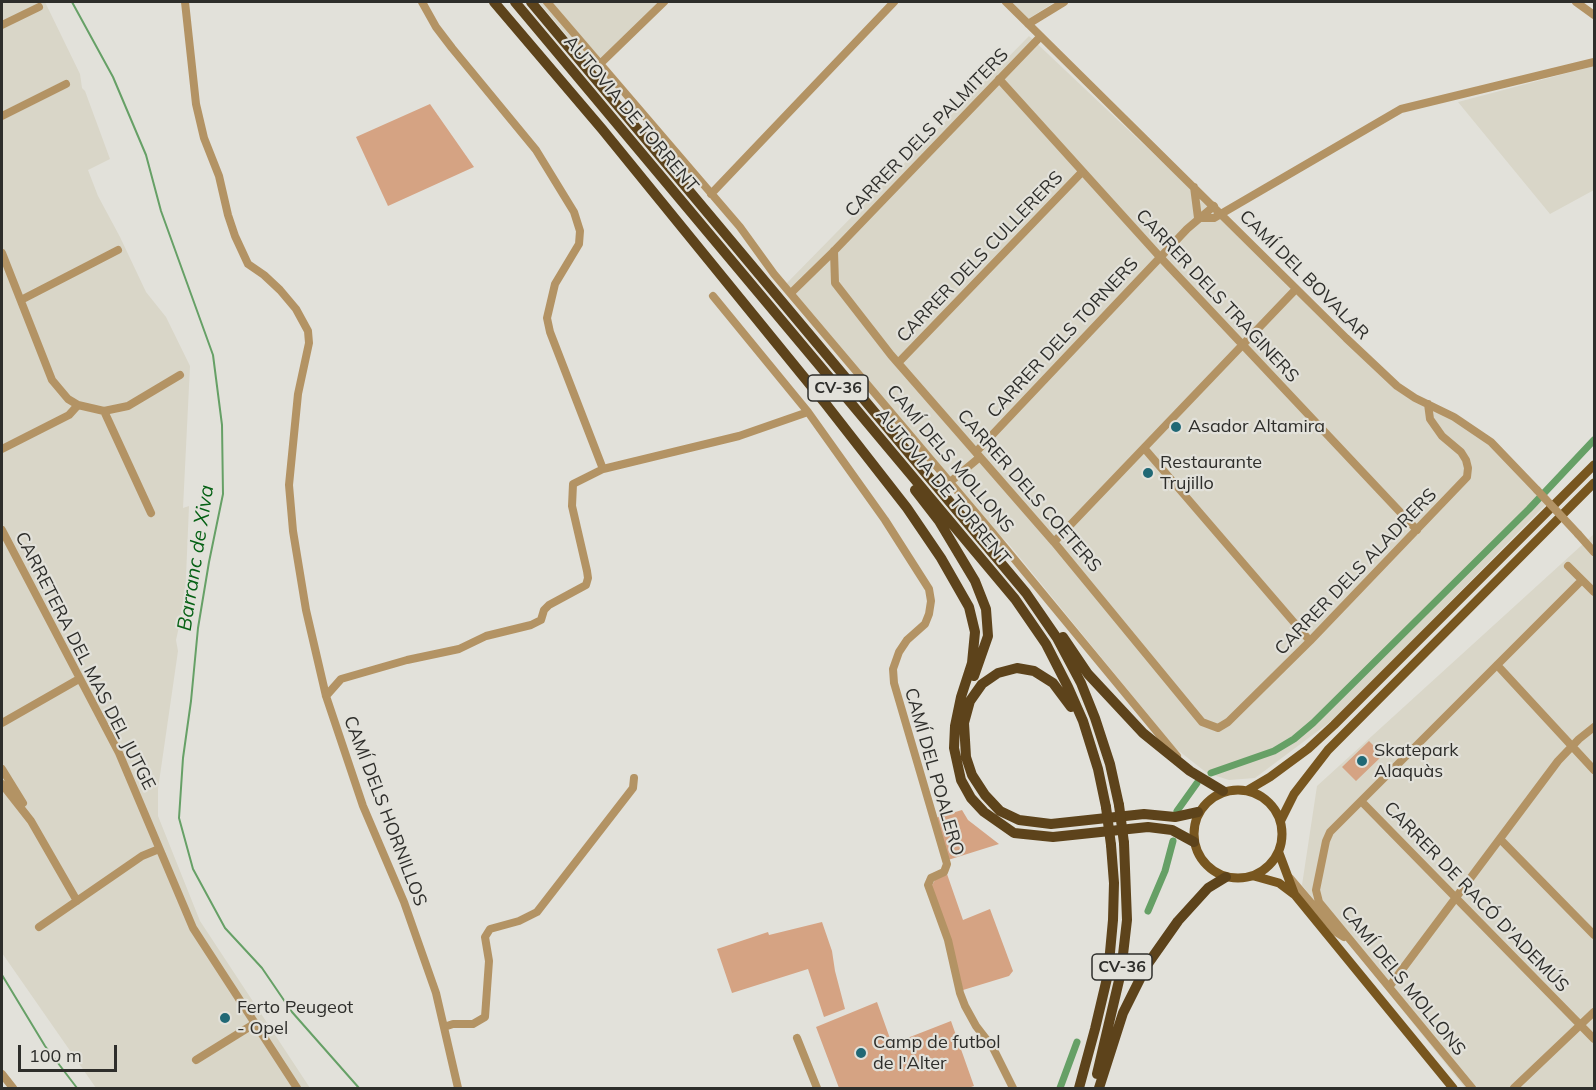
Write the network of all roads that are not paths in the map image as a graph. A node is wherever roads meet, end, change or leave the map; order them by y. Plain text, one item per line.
1 (185, 2) edge
2 (422, 2) edge
3 (494, 2) edge
4 (515, 2) edge
5 (531, 2) edge
6 (547, 2) edge
7 (664, 2) edge
8 (894, 2) edge
9 (1006, 2) edge
10 (1064, 2) edge
11 (1576, 2) edge
12 (39, 7) dead end
13 (1594, 15) edge
14 (1028, 24) junction
15 (2, 25) edge
16 (1040, 37) junction
17 (1593, 62) edge
18 (600, 64) junction
19 (999, 79) junction
20 (66, 84) dead end
21 (2, 116) edge
22 (1083, 172) junction
23 (1194, 187) junction
24 (711, 194) junction
25 (1214, 206) junction
26 (1220, 213) junction
27 (1198, 218) junction
28 (118, 250) dead end
29 (834, 251) junction
30 (2, 253) edge
31 (1160, 257) junction
32 (1296, 289) junction
33 (790, 293) junction
34 (713, 296) dead end
35 (21, 300) junction
36 (1242, 345) junction
37 (898, 363) junction
38 (180, 375) dead end
39 (839, 389) junction
40 (1428, 404) junction
41 (78, 405) junction
42 (104, 411) junction
43 (808, 412) junction
44 (1144, 448) junction
45 (2, 449) edge
46 (978, 454) junction
47 (1594, 465) edge
48 (603, 469) junction
49 (950, 482) junction
50 (1594, 483) edge
51 (151, 513) dead end
52 (974, 529) junction
53 (2, 530) edge
54 (1417, 531) junction
55 (1054, 542) junction
56 (1594, 552) edge
57 (1568, 566) dead end
58 (1582, 580) junction
59 (1594, 592) edge
60 (1310, 641) junction
61 (1497, 665) junction
62 (79, 679) junction
63 (326, 696) junction
64 (1228, 722) joint
65 (2, 723) edge
66 (955, 726) junction
67 (1594, 727) edge
68 (1571, 746) junction
69 (2, 769) edge
70 (1594, 770) edge
71 (1190, 771) junction
72 (634, 778) dead end
73 (2, 784) edge
74 (1248, 790) junction
75 (1223, 791) junction
76 (1361, 801) junction
77 (1103, 808) junction
78 (1198, 812) junction
79 (1281, 820) junction
80 (31, 821) junction
81 (1500, 839) junction
82 (1194, 842) junction
83 (1109, 845) junction
84 (159, 849) junction
85 (1279, 853) junction
86 (1287, 874) junction
87 (1254, 876) junction
88 (1226, 877) junction
89 (1295, 895) junction
90 (1454, 897) junction
91 (77, 901) junction
92 (39, 927) dead end
93 (1594, 935) edge
94 (1351, 942) junction
95 (1389, 987) junction
96 (1594, 1012) edge
97 (254, 1024) junction
98 (1582, 1026) junction
99 (444, 1027) junction
100 (797, 1038) dead end
101 (1594, 1039) edge
102 (196, 1060) dead end
103 (2, 1074) edge
104 (13, 1089) edge
105 (297, 1089) edge
106 (458, 1089) edge
107 (818, 1089) edge
108 (1013, 1089) edge
109 (1074, 1089) edge
110 (1079, 1089) edge
111 (1093, 1089) edge
112 (1099, 1089) edge
113 (1453, 1089) edge
114 (1472, 1089) edge
115 (1514, 1089) edge

1 - 63 street, CAMÍ DELS HORNILLOS
2 - 48 street
3 - 66 highway
4 - 39 highway, AUTOVIA DE TORRENT / CV-36
5 - 52 highway, AUTOVIA DE TORRENT / CV-36
6 - 18 street, CAMÍ DELS MOLLONS
7 - 18 street
8 - 24 street
9 - 14 street, CAMÍ DEL BOVALAR
10 - 14 street
11 - 13 street
12 - 15 street
14 - 16 street, CAMÍ DEL BOVALAR
16 - 19 street, CARRER DELS PALMITERS
16 - 23 street, CAMÍ DEL BOVALAR
17 - 26 street
18 - 24 street, CAMÍ DELS MOLLONS
19 - 22 street, CARRER DELS TRAGINERS
19 - 29 street, CARRER DELS PALMITERS
20 - 21 street
22 - 31 street, CARRER DELS TRAGINERS
22 - 37 street, CARRER DELS CULLERERS
23 - 25 street, CAMÍ DEL BOVALAR
23 - 27 street
24 - 33 street, CAMÍ DELS MOLLONS
25 - 26 street, CAMÍ DEL BOVALAR
25 - 27 street, CARRER DELS TORNERS
26 - 27 street
26 - 32 street, CAMÍ DEL BOVALAR
27 - 31 street, CARRER DELS TORNERS
28 - 35 street
29 - 33 street, CARRER DELS PALMITERS
29 - 37 street, CARRER DELS COETERS
30 - 35 street
31 - 36 street, CARRER DELS TRAGINERS
31 - 46 street, CARRER DELS TORNERS
32 - 36 street
32 - 40 street, CAMÍ DEL BOVALAR
33 - 49 street, CAMÍ DELS MOLLONS
34 - 43 street
35 - 41 street
36 - 44 street
36 - 54 street, CARRER DELS TRAGINERS
37 - 46 street, CARRER DELS COETERS
38 - 42 street
39 - 66 highway
39 - 77 highway, AUTOVIA DE TORRENT / CV-36
40 - 54 street, CARRER DELS ALADRERS
40 - 56 street, CAMÍ DEL BOVALAR, bridge
41 - 42 street
41 - 45 street
42 - 51 street
43 - 48 street
43 - 108 street, CAMÍ DEL POALERO
44 - 55 street
44 - 60 street
46 - 49 street, CARRER DELS TORNERS
46 - 55 street, CARRER DELS COETERS
47 - 74 main road
48 - 63 street
49 - 71 street, CAMÍ DELS MOLLONS
50 - 79 main road
52 - 71 highway
52 - 111 highway, AUTOVIA DE TORRENT / CV-36, bridge
53 - 62 street, CARRETERA DEL MAS DEL JUTGE
54 - 60 street, CARRER DELS ALADRERS
55 - 64 street, CARRER DELS COETERS
57 - 58 street
58 - 59 street
58 - 61 street
60 - 64 street, CARRER DELS ALADRERS
61 - 68 street
61 - 76 street
62 - 65 street
62 - 84 street, CARRETERA DEL MAS DEL JUTGE
63 - 99 street, CAMÍ DELS HORNILLOS
66 - 82 highway
67 - 68 street
68 - 70 street
68 - 81 street
69 - 80 street
71 - 75 highway
72 - 99 street
73 - 80 street
74 - 75 main road
74 - 79 main road
75 - 78 main road
76 - 90 street, CARRER DE RACÓ D'ADEMÚS
76 - 94 street, CAMÍ DELS MOLLONS
77 - 78 highway
77 - 83 highway, AUTOVIA DE TORRENT / CV-36, bridge
78 - 82 main road
79 - 85 main road
80 - 91 street
81 - 90 street
81 - 93 street
82 - 88 main road
83 - 109 highway
83 - 110 highway, AUTOVIA DE TORRENT / CV-36
84 - 91 street
84 - 97 street, CARRETERA DEL MAS DEL JUTGE
85 - 86 main road
85 - 87 main road
86 - 89 main road
86 - 94 street
87 - 88 main road
87 - 89 main road
88 - 112 highway
89 - 113 main road
90 - 95 street
90 - 98 street, CARRER DE RACÓ D'ADEMÚS
91 - 92 street
94 - 95 street, CAMÍ DELS MOLLONS
95 - 114 street, CAMÍ DELS MOLLONS
96 - 98 street
97 - 102 street
97 - 105 street, CARRETERA DEL MAS DEL JUTGE
98 - 101 street, CARRER DE RACÓ D'ADEMÚS
98 - 115 street
99 - 106 street, CAMÍ DELS HORNILLOS
100 - 107 street
103 - 104 street

